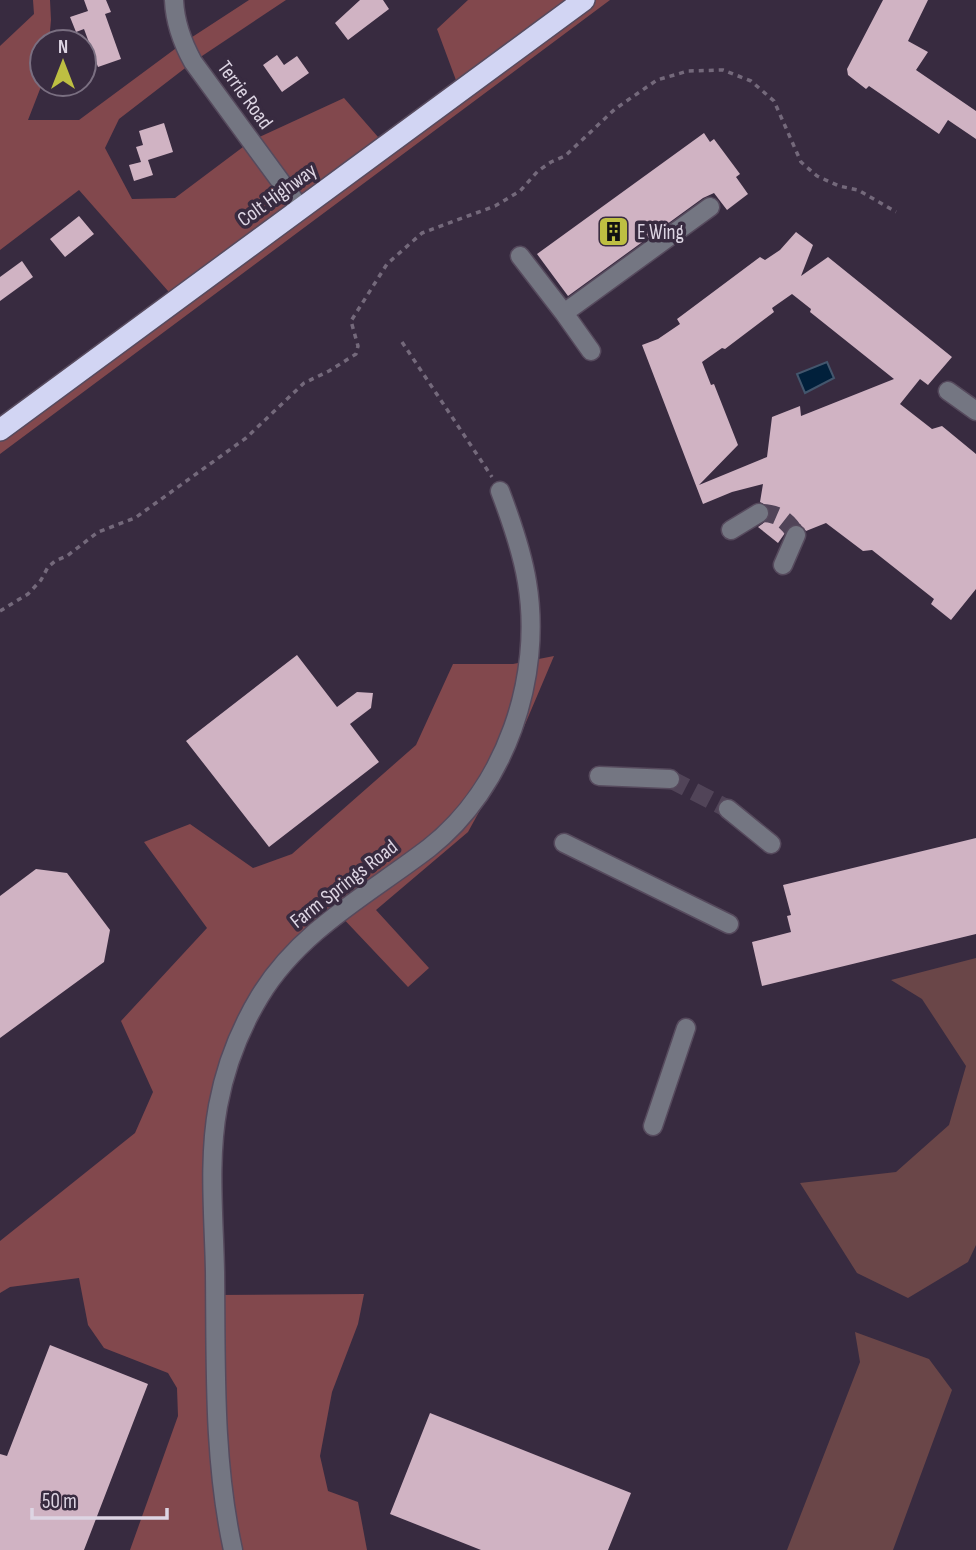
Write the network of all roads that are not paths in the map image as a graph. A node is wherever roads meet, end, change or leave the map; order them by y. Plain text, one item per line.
1 (174, 0) edge
2 (584, 0) edge
3 (710, 207) dead end
4 (300, 208) junction
5 (520, 256) dead end
6 (564, 313) junction
7 (591, 351) dead end
8 (948, 391) dead end
9 (976, 411) edge
10 (0, 430) edge
11 (500, 491) road end
12 (759, 513) dead end
13 (731, 530) dead end
14 (796, 536) dead end
15 (783, 565) dead end
16 (599, 776) dead end
17 (670, 779) tunnel mouth
18 (728, 809) tunnel mouth
19 (564, 843) dead end
20 (771, 844) dead end
21 (729, 924) dead end
22 (686, 1028) dead end
23 (653, 1126) dead end
24 (233, 1550) edge

1 - 4 street, Terrie Road
2 - 4 highway, Colt Highway
3 - 6 street
4 - 10 highway, Colt Highway
5 - 6 street
6 - 7 street
8 - 9 street
11 - 24 street, Farm Springs Road
12 - 13 street
14 - 15 street
16 - 17 street
18 - 20 street
19 - 21 street
22 - 23 street

